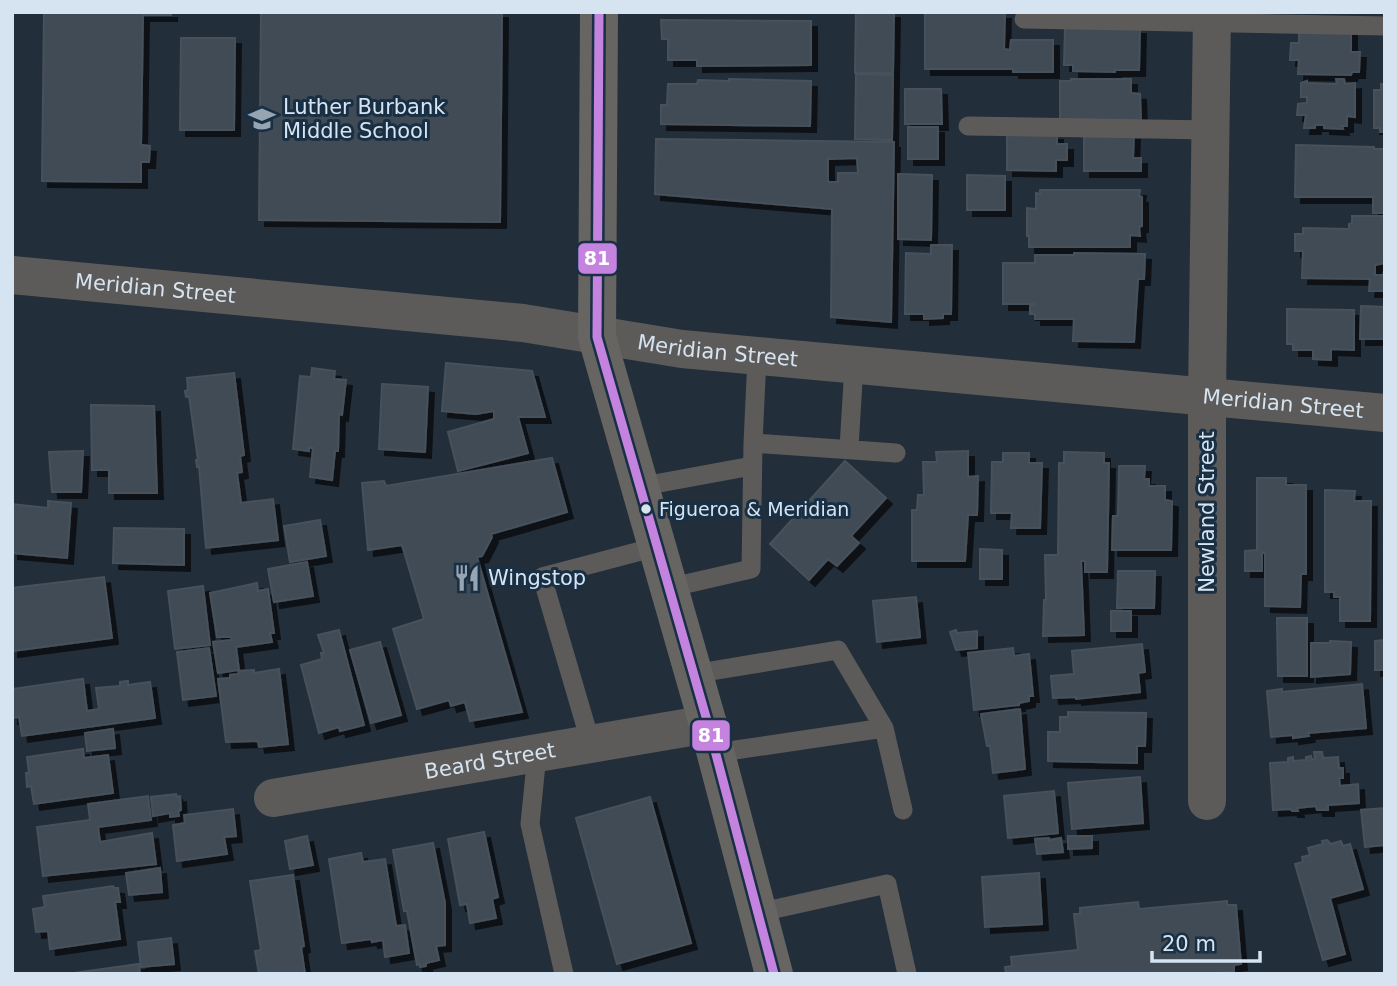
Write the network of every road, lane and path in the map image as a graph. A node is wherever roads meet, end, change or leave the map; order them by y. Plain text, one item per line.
1 (599, 12) edge
2 (1212, 16) edge
3 (1024, 19) dead end
4 (1385, 26) edge
5 (968, 126) dead end
6 (1211, 130) junction
7 (12, 275) edge
8 (597, 337) junction
9 (757, 356) junction
10 (855, 365) junction
11 (1208, 397) junction
12 (1385, 413) edge
13 (753, 443) junction
14 (849, 448) junction
15 (896, 453) dead end
16 (752, 466) junction
17 (639, 487) junction
18 (656, 547) junction
19 (668, 588) junction
20 (692, 674) junction
21 (884, 728) junction
22 (711, 739) junction
23 (591, 744) junction
24 (537, 754) junction
25 (272, 798) dead end
26 (1207, 801) dead end
27 (903, 810) dead end
28 (757, 913) junction
29 (564, 974) edge
30 (774, 974) edge
31 (907, 974) edge

1 - 8 main road
2 - 3 lane
2 - 4 lane
2 - 6 street, Newland Street
5 - 6 lane
6 - 11 street, Newland Street
7 - 8 street, Meridian Street
8 - 9 street, Meridian Street
8 - 17 main road
9 - 10 street, Meridian Street
9 - 13 lane
10 - 11 street, Meridian Street
10 - 14 lane
11 - 12 street, Meridian Street
11 - 26 street, Newland Street
13 - 14 lane
13 - 16 lane
14 - 15 lane
16 - 17 lane
16 - 19 lane
17 - 18 main road
18 - 19 main road
18 - 23 lane
19 - 20 main road
20 - 21 lane
20 - 22 main road
21 - 22 lane
21 - 27 lane
22 - 23 street, Beard Street
22 - 28 main road
23 - 24 street, Beard Street
24 - 25 street, Beard Street
24 - 29 lane
28 - 30 main road
28 - 31 lane

